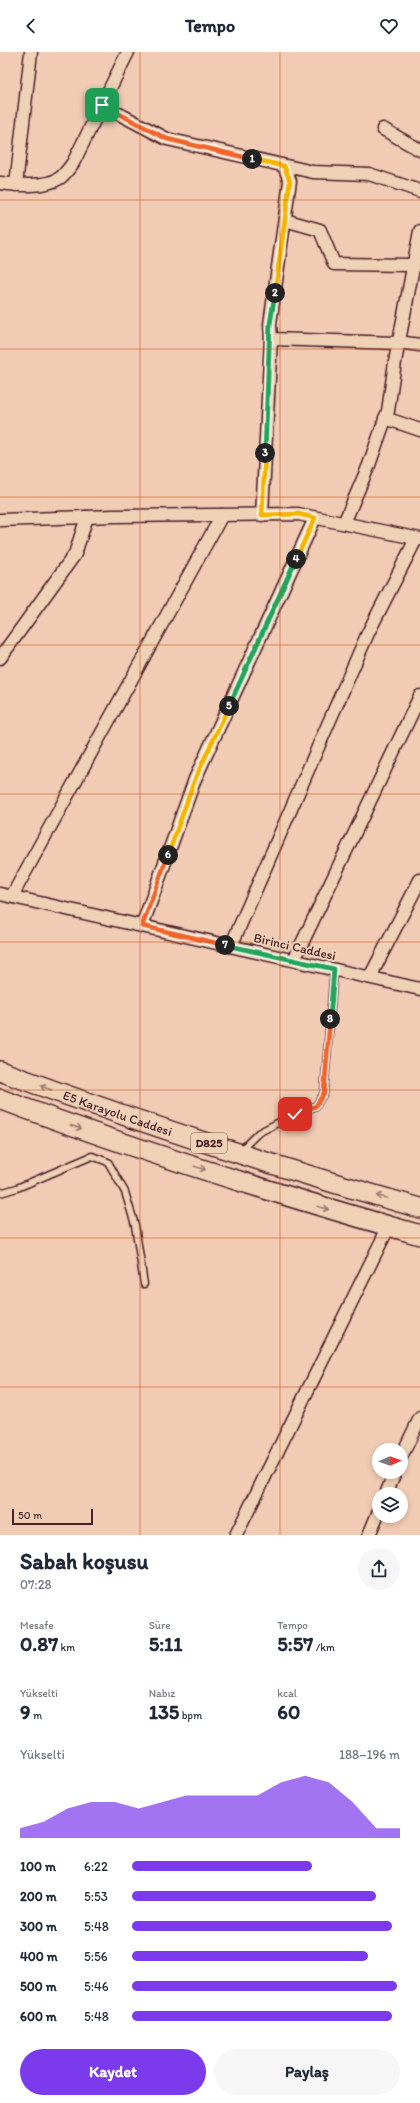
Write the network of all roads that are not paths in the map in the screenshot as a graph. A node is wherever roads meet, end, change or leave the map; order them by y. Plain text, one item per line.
1 (31, 52) edge
2 (128, 52) edge
3 (102, 105) junction
4 (383, 129) dead end
5 (420, 150) edge
6 (284, 166) junction
7 (0, 183) edge
8 (16, 185) junction
9 (420, 191) edge
10 (285, 220) junction
11 (420, 231) edge
12 (413, 265) junction
13 (271, 339) junction
14 (398, 343) junction
15 (420, 345) edge
16 (385, 418) junction
17 (420, 430) edge
18 (222, 515) junction
19 (262, 515) junction
20 (87, 517) junction
21 (315, 518) junction
22 (0, 520) edge
23 (344, 523) junction
24 (418, 539) edge
25 (0, 658) edge
26 (420, 696) edge
27 (420, 880) edge
28 (6, 895) edge
29 (142, 926) junction
30 (232, 946) junction
31 (294, 960) junction
32 (334, 969) junction
33 (370, 977) junction
34 (420, 989) edge
35 (0, 1071) edge
36 (0, 1099) edge
37 (239, 1153) junction
38 (0, 1193) edge
39 (420, 1208) edge
40 (389, 1226) junction
41 (420, 1235) edge
42 (144, 1284) dead end
43 (420, 1418) edge
44 (408, 1443) edge
45 (374, 1523) edge
46 (236, 1535) edge
47 (370, 1535) edge

1 - 8 street
2 - 3 street
3 - 6 street
3 - 8 street
4 - 5 street
6 - 9 street
6 - 10 street
7 - 8 street
10 - 12 street
10 - 13 street
11 - 12 street
12 - 14 street
13 - 14 street
13 - 19 street
14 - 15 street
14 - 16 street
16 - 17 street
16 - 23 street
18 - 19 street
18 - 20 street
18 - 28 street
19 - 21 street
20 - 22 street
20 - 25 street
21 - 23 street
21 - 29 street
23 - 24 street
24 - 30 street
26 - 31 street
27 - 33 street
28 - 29 street, Birinci Caddesi
29 - 30 street, Birinci Caddesi
30 - 31 street, Birinci Caddesi
31 - 32 street, Birinci Caddesi
32 - 33 street, Birinci Caddesi
32 - 37 lane
33 - 34 street, Birinci Caddesi
37 -> 35 highway, E5 Karayolu Caddesi / D825
36 -> 40 highway, E5 Karayolu Caddesi / D825
39 -> 37 highway, E5 Karayolu Caddesi / D825
38 - 42 lane
40 - 41 highway, E5 Karayolu Caddesi / D825
40 - 46 street
43 - 44 street
45 - 47 street

